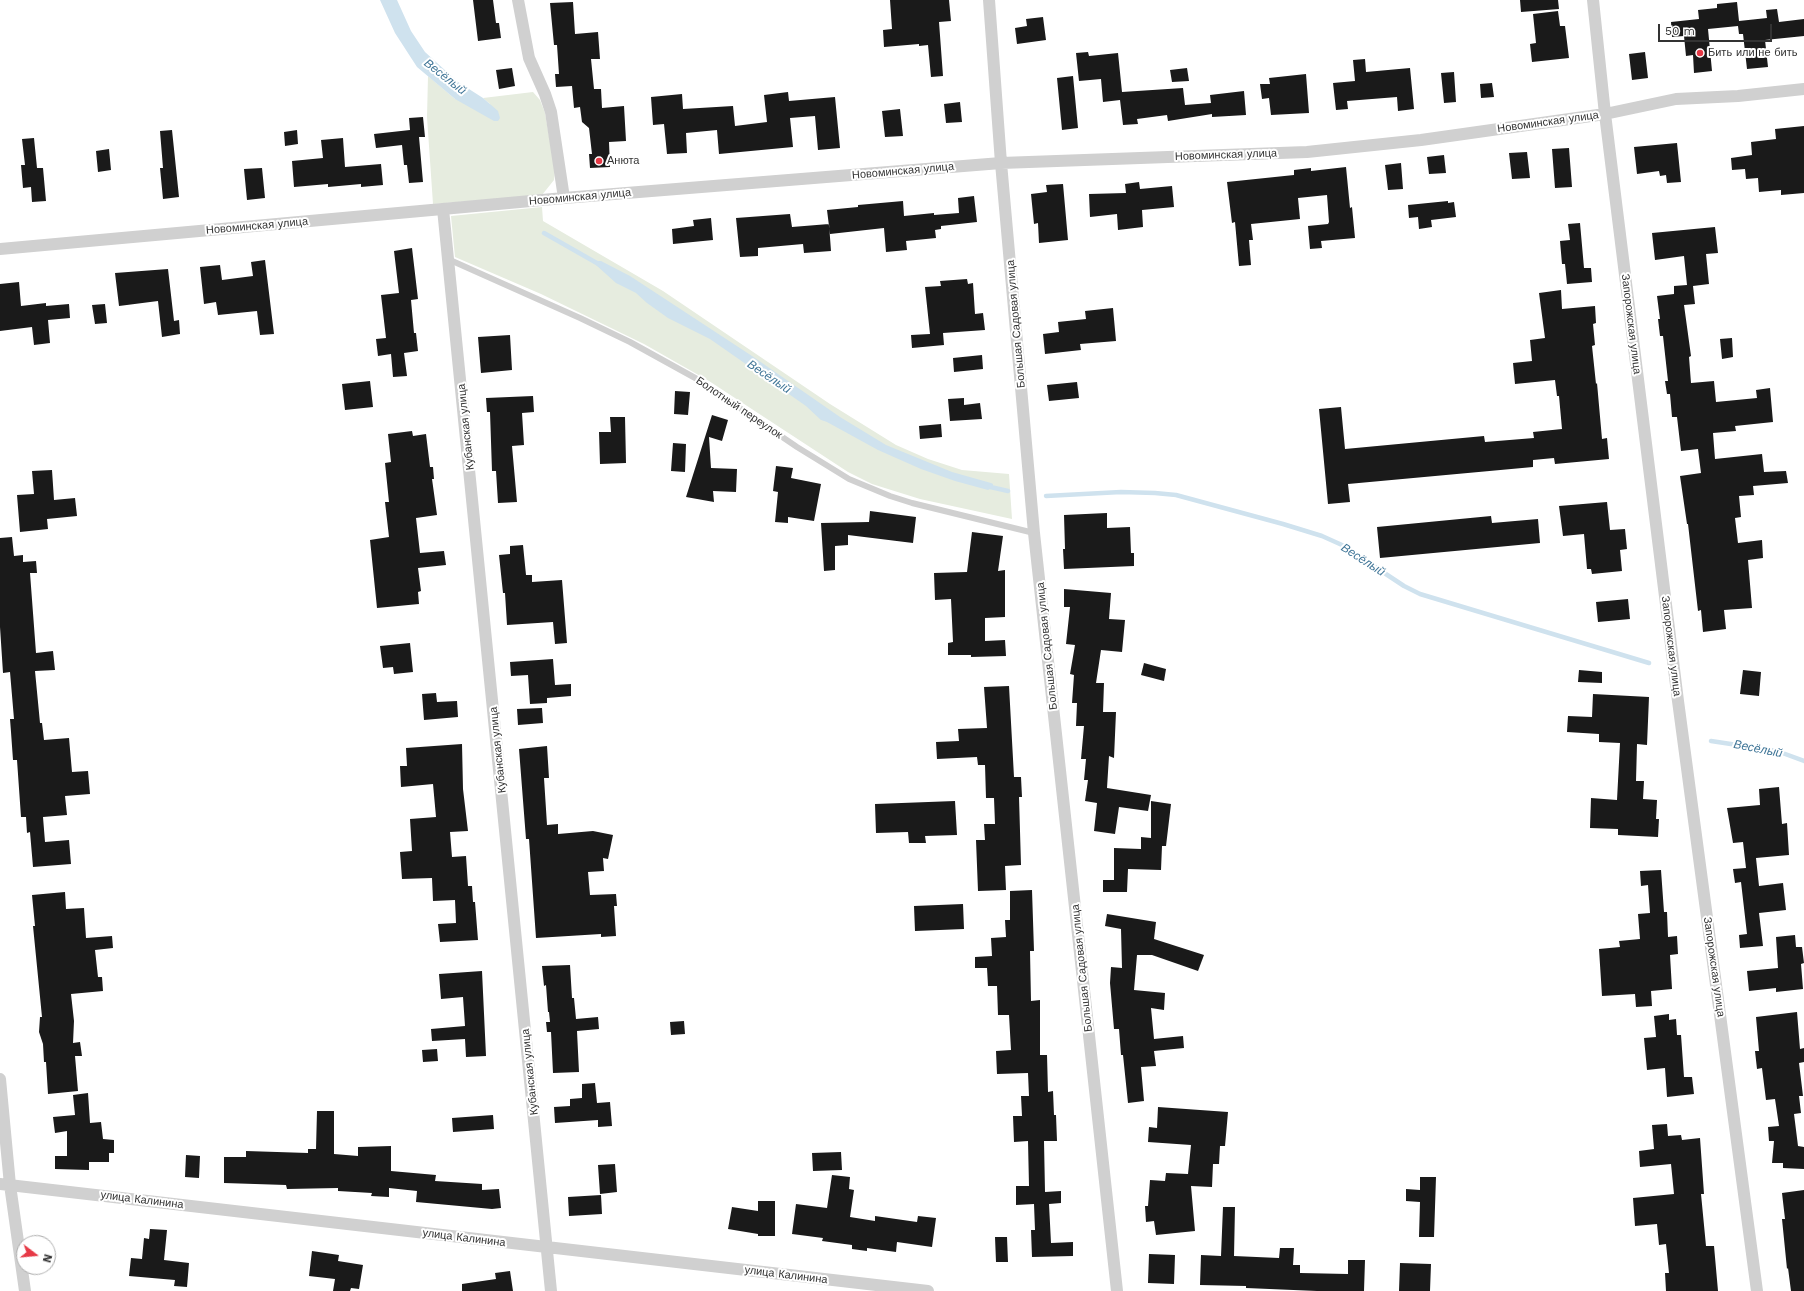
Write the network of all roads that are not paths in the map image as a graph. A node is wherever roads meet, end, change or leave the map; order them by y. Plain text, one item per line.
1 (518, 0) edge
2 (989, 0) edge
3 (1593, 0) edge
4 (1804, 89) edge
5 (1605, 114) junction
6 (1002, 163) junction
7 (564, 198) junction
8 (443, 209) junction
9 (0, 249) edge
10 (450, 260) junction
11 (1034, 533) junction
12 (0, 1079) edge
13 (5, 1184) edge
14 (545, 1247) junction
15 (25, 1291) edge
16 (551, 1291) edge
17 (928, 1291) edge
18 (1117, 1291) edge
19 (1758, 1291) edge

1 - 7 street
2 - 6 street, Большая Садовая улица
3 - 5 street, Запорожская улица
4 - 5 street, Новоминская улица
5 - 6 street, Новоминская улица
5 - 19 street, Запорожская улица
6 - 7 street, Новоминская улица
6 - 11 street, Большая Садовая улица
7 - 8 street, Новоминская улица
8 - 9 street, Новоминская улица
8 - 10 street, Кубанская улица
10 - 11 lane, Болотный переулок
10 - 14 street, Кубанская улица
11 - 18 street, Большая Садовая улица
12 - 13 street
13 - 14 street, улица Калинина
13 - 15 street
14 - 16 street, Кубанская улица
14 - 17 street, улица Калинина

